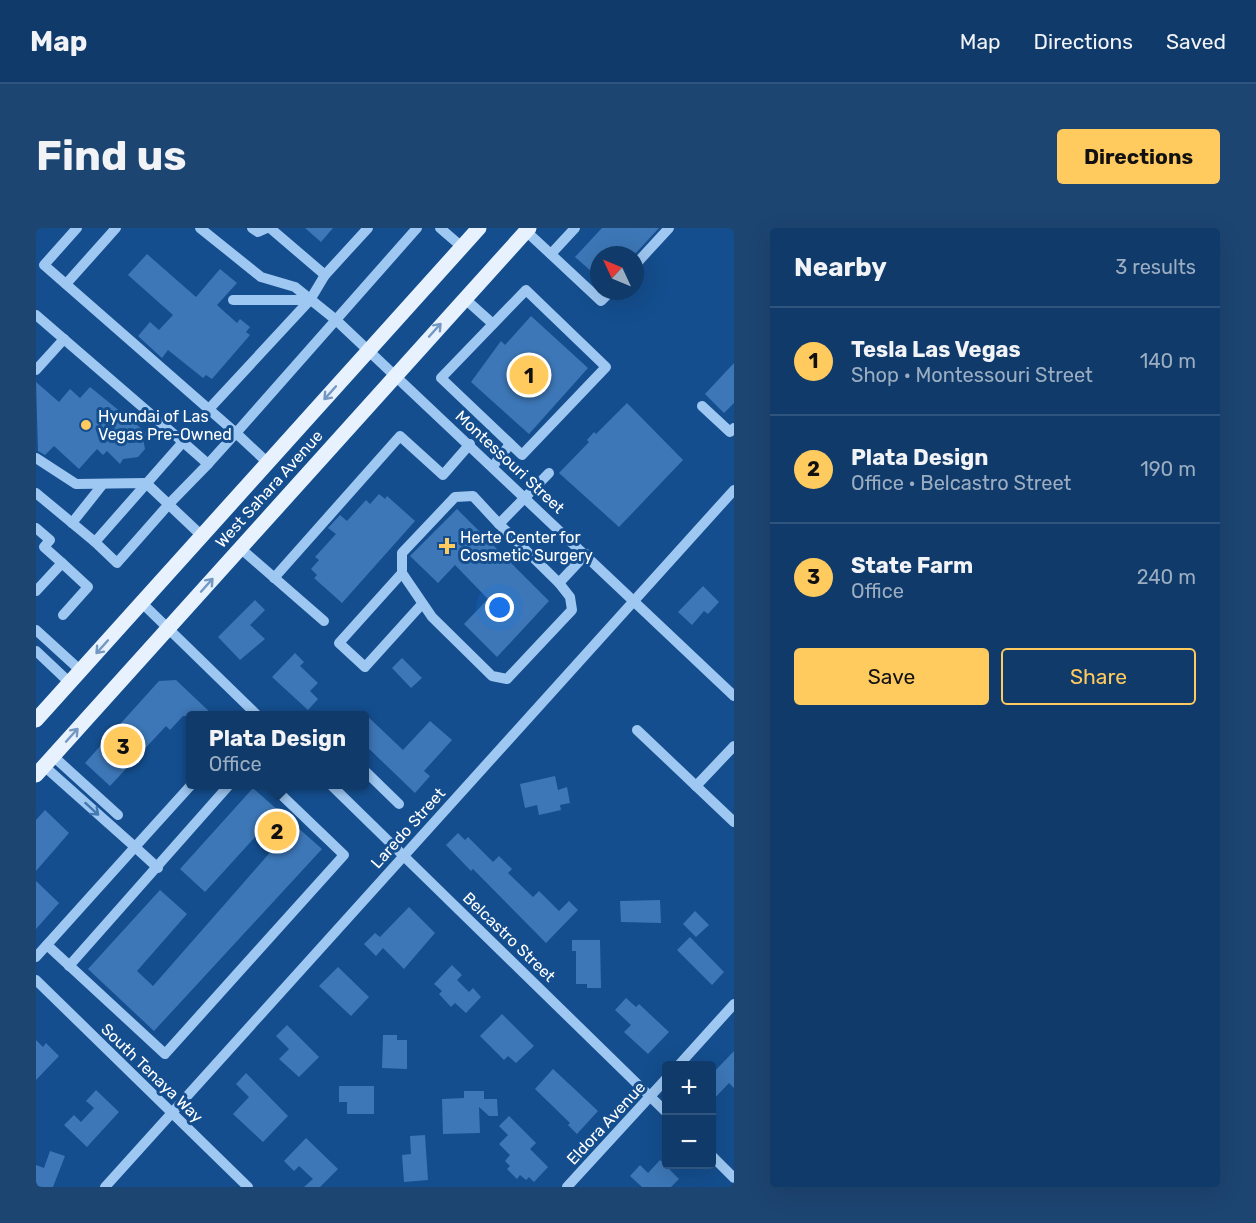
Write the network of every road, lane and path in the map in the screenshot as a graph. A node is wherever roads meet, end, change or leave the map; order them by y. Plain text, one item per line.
1 (77, 228) edge
2 (116, 228) edge
3 (200, 228) edge
4 (252, 228) edge
5 (269, 228) edge
6 (368, 228) edge
7 (417, 228) edge
8 (440, 228) edge
9 (479, 228) edge
10 (575, 228) edge
11 (669, 228) edge
12 (527, 230) edge
13 (462, 247) junction
14 (551, 254) junction
15 (644, 255) edge
16 (326, 275) junction
17 (66, 284) junction
18 (590, 291) edge
19 (464, 298) junction
20 (233, 300) dead end
21 (310, 300) junction
22 (38, 320) edge
23 (336, 320) junction
24 (493, 324) junction
25 (64, 339) junction
26 (369, 350) junction
27 (36, 370) edge
28 (396, 374) junction
29 (702, 406) dead end
30 (209, 409) junction
31 (734, 428) edge
32 (236, 433) junction
33 (183, 442) junction
34 (470, 444) junction
35 (510, 444) junction
36 (36, 459) edge
37 (268, 463) junction
38 (208, 464) junction
39 (493, 466) junction
40 (549, 473) dead end
41 (146, 483) junction
42 (103, 484) junction
43 (734, 490) edge
44 (36, 493) edge
45 (526, 497) junction
46 (168, 504) junction
47 (72, 523) junction
48 (499, 524) junction
49 (36, 528) edge
50 (202, 536) junction
51 (95, 542) junction
52 (240, 548) junction
53 (586, 554) junction
54 (62, 563) junction
55 (402, 573) junction
56 (274, 578) junction
57 (559, 583) junction
58 (36, 591) edge
59 (635, 600) junction
60 (142, 603) junction
61 (422, 604) junction
62 (63, 615) dead end
63 (324, 621) dead end
64 (168, 628) junction
65 (36, 630) edge
66 (36, 651) edge
67 (81, 671) junction
68 (70, 683) junction
69 (734, 696) edge
70 (253, 711) edge
71 (36, 720) edge
72 (637, 730) dead end
73 (734, 746) edge
74 (44, 765) edge
75 (369, 775) edge
76 (696, 786) junction
77 (187, 789) edge
78 (226, 789) edge
79 (275, 789) edge
80 (335, 789) edge
81 (399, 804) dead end
82 (118, 815) dead end
83 (734, 822) edge
84 (135, 847) junction
85 (404, 856) junction
86 (158, 868) junction
87 (47, 945) junction
88 (36, 957) edge
89 (69, 966) junction
90 (36, 980) edge
91 (734, 1004) edge
92 (682, 1061) edge
93 (662, 1084) edge
94 (651, 1096) junction
95 (662, 1108) edge
96 (172, 1113) junction
97 (716, 1161) edge
98 (734, 1178) edge
99 (105, 1187) edge
100 (248, 1187) edge
101 (567, 1187) edge

1 - 17 street
2 - 17 street
3 - 21 street, Montessouri Street
4 - 5 street
5 - 16 street
6 - 16 street
7 - 23 street
8 - 13 street
9 - 13 main road, West Sahara Avenue
10 - 14 street
11 - 15 street
12 - 14 street
12 - 19 main road, West Sahara Avenue
13 - 26 main road, West Sahara Avenue
14 - 18 street
16 - 21 street
17 - 30 street
19 - 24 street
28 -> 19 main road, West Sahara Avenue
20 - 21 street
21 - 23 street, Montessouri Street
21 - 30 street
22 - 25 street
23 - 26 street, Montessouri Street
23 - 32 street
24 - 35 street
24 - 35 street
25 - 27 street
25 - 33 street
26 - 28 street, Montessouri Street
26 -> 37 main road, West Sahara Avenue
28 - 34 street, Montessouri Street
28 - 52 main road, West Sahara Avenue
29 - 31 street
30 - 32 street
32 - 37 street
32 - 38 street
33 - 38 street
33 - 41 street
34 - 39 street, Montessouri Street
34 - 56 street
35 - 39 street
36 - 42 street
37 - 50 main road, West Sahara Avenue
38 - 46 street
39 - 45 street, Montessouri Street
40 - 45 street
41 - 42 street
41 - 46 street
41 - 51 street
42 - 47 street
43 - 59 street, Laredo Street
44 - 47 street
45 - 48 street
45 - 53 street, Montessouri Street
46 - 50 street
46 - 51 street
47 - 51 street
48 - 55 street
48 - 57 street
49 - 54 street
50 - 60 main road, West Sahara Avenue
52 - 56 street
64 -> 52 main road, West Sahara Avenue
53 - 57 street
53 - 59 street, Montessouri Street
54 - 58 street
54 - 62 street
55 - 61 street
55 - 61 street
56 - 63 street
57 - 61 street
59 - 69 street, Montessouri Street
59 - 85 street, Laredo Street
60 - 64 street
60 -> 67 main road, West Sahara Avenue
64 - 70 street
74 -> 64 main road, West Sahara Avenue
65 - 67 street
66 - 68 street
67 - 68 main road, West Sahara Avenue
68 - 71 main road, West Sahara Avenue
72 - 76 street
73 - 76 street
74 - 82 street
74 -> 84 street
75 - 81 street
76 - 83 street
77 - 84 street
78 - 86 street
79 - 89 street
80 - 85 street, Belcastro Street
84 - 86 street
84 - 87 street
85 - 94 street, Belcastro Street
85 - 96 street, Laredo Street
86 - 89 street
87 - 88 street
87 - 89 street
90 - 96 street, South Tenaya Way
91 - 92 street
93 - 94 street, Eldora Avenue
94 - 95 street, Belcastro Street
94 - 101 street, Eldora Avenue
96 - 99 street, Laredo Street
96 - 100 street, South Tenaya Way
97 - 98 street

